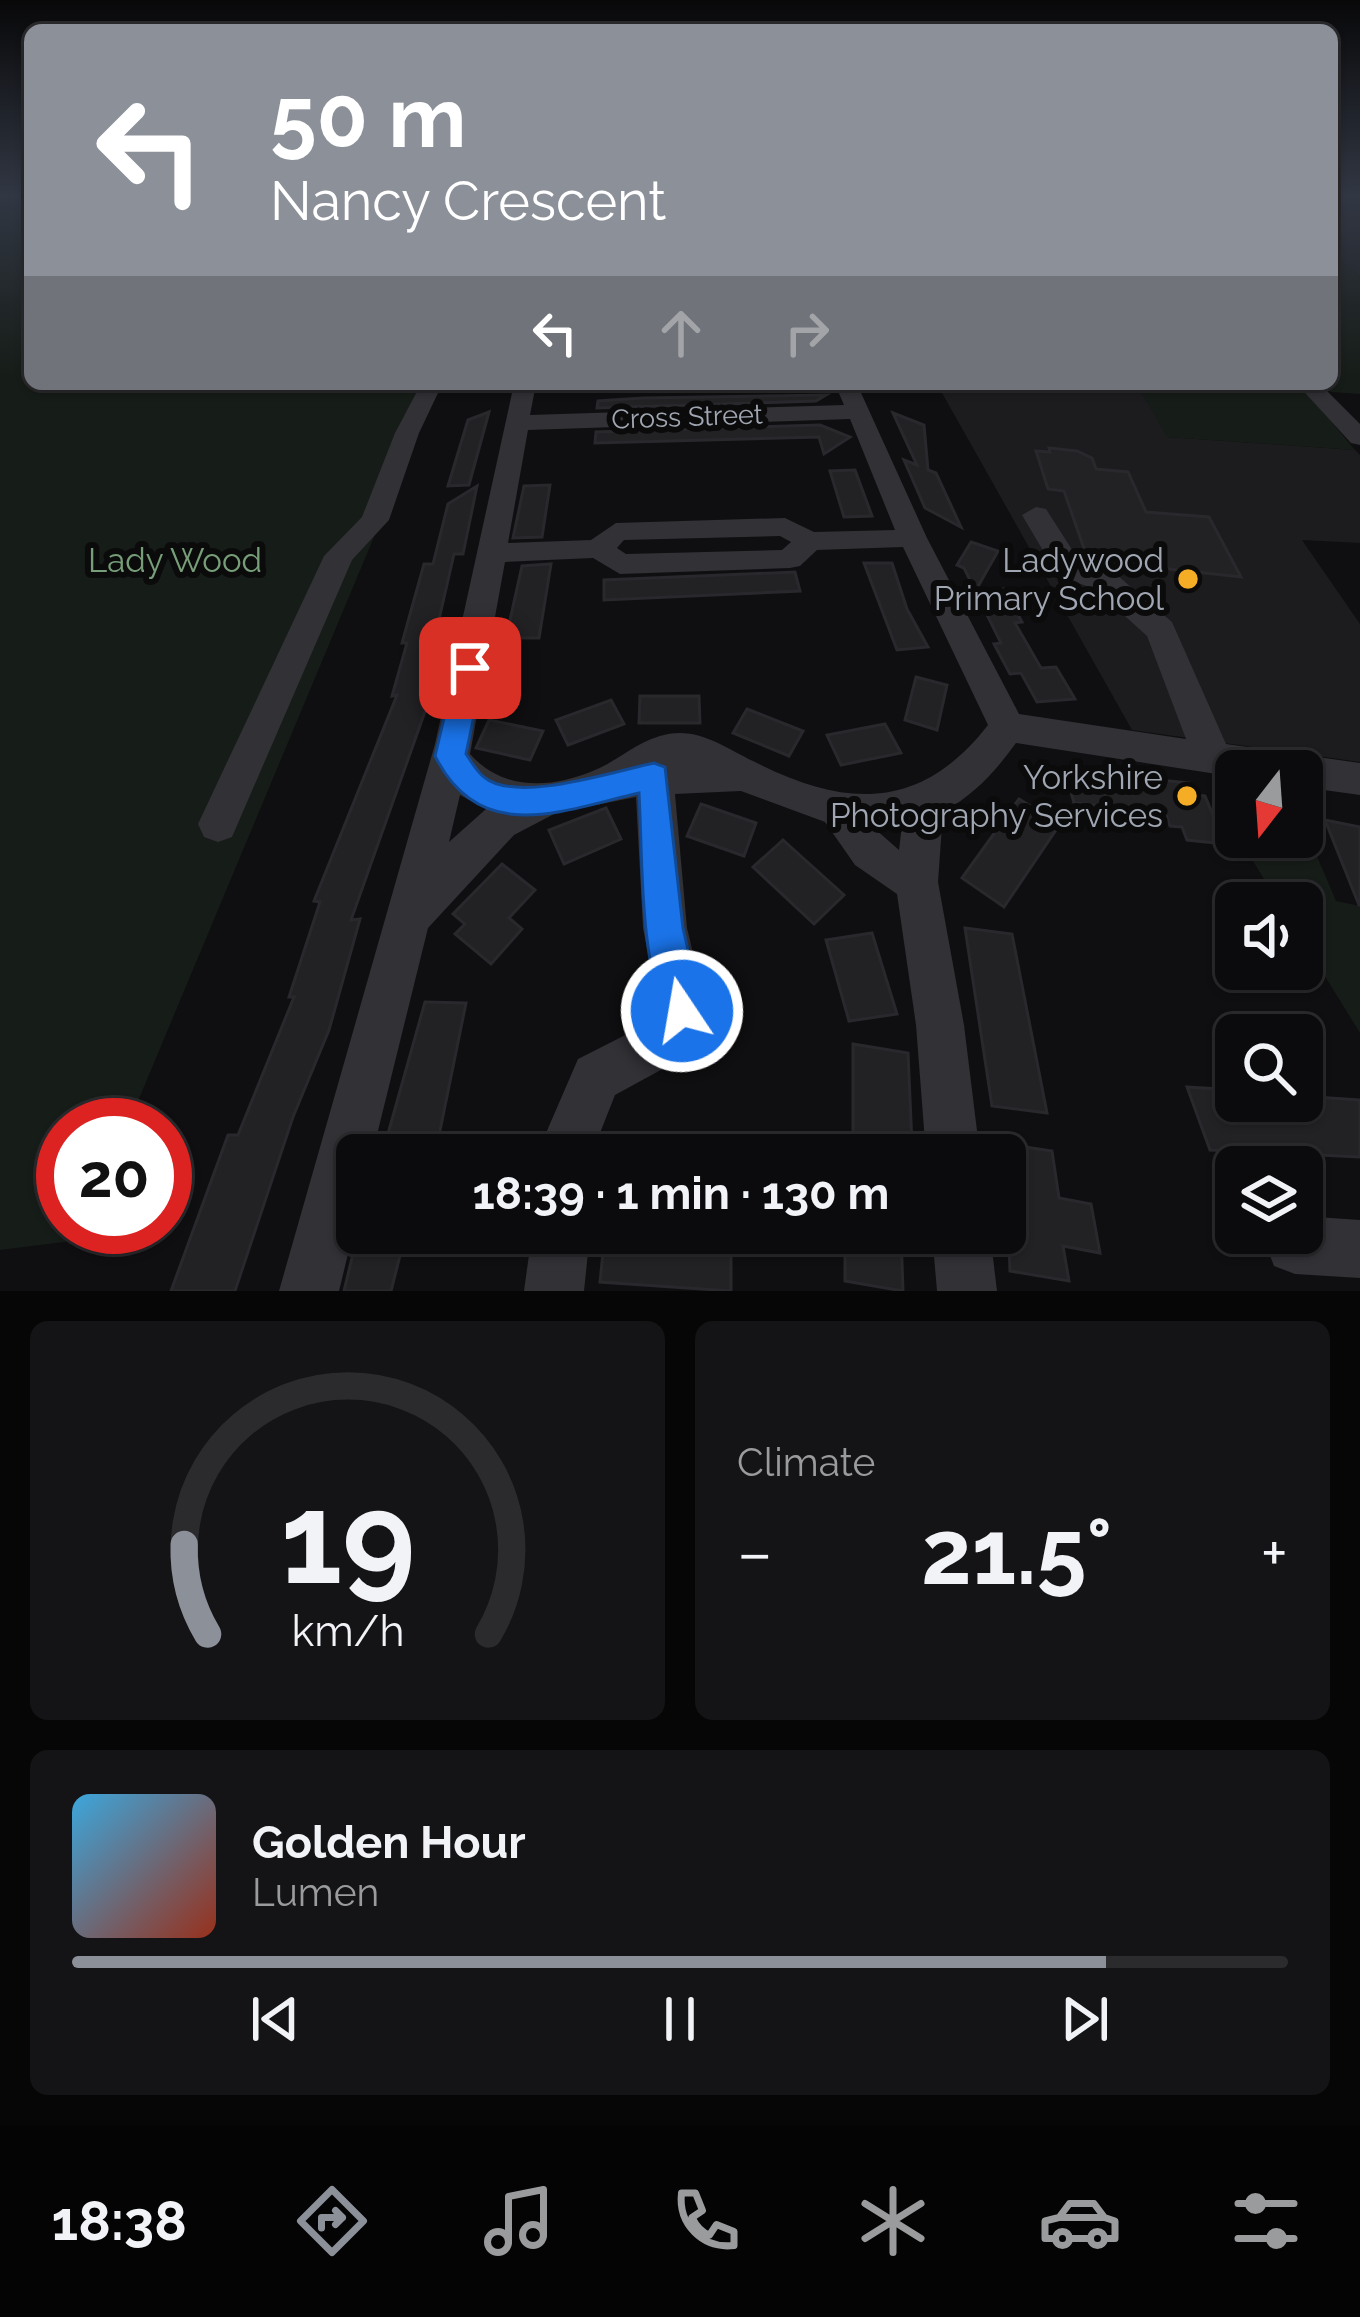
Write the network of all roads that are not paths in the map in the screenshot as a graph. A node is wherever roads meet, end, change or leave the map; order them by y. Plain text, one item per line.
1 (432, 390) edge
2 (848, 390) edge
3 (1317, 392) edge
4 (521, 404) edge
5 (856, 412) junction
6 (1360, 438) edge
7 (1036, 514) dead end
8 (913, 538) junction
9 (494, 553) junction
10 (1007, 727) junction
11 (450, 756) junction
12 (1213, 759) joint
13 (653, 765) junction
14 (1323, 774) edge
15 (1360, 779) edge
16 (542, 801) junction
17 (924, 805) junction
18 (838, 808) junction
19 (218, 824) dead end
20 (917, 882) junction
21 (409, 923) junction
22 (573, 1134) edge
23 (951, 1134) edge
24 (1323, 1247) edge
25 (1360, 1249) edge
26 (558, 1254) edge
27 (963, 1254) edge
28 (309, 1291) edge
29 (554, 1291) edge
30 (967, 1291) edge

1 - 19 street
2 - 5 street
3 - 6 street
4 - 5 street, Cross Street
4 - 9 street
5 - 8 street
7 - 12 street
8 - 9 street
8 - 10 street
9 - 11 street
10 - 12 street
10 - 17 street
11 - 16 street
11 - 21 street
13 - 16 street
13 - 18 street
13 - 22 street
14 - 15 street
16 - 21 street
17 - 18 street
17 - 20 street
18 - 20 street
20 - 23 street
21 - 28 street
24 - 25 street
26 - 29 street
27 - 30 street

